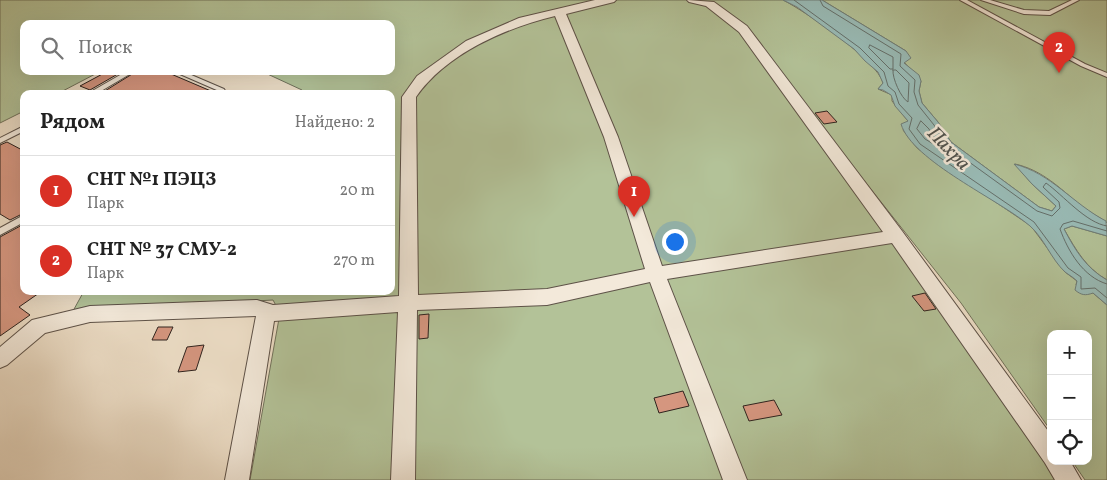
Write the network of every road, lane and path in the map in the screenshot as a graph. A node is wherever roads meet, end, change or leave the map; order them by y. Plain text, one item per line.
1 (610, 0) edge
2 (693, 0) edge
3 (963, 0) edge
4 (984, 0) edge
5 (1008, 0) edge
6 (1076, 0) edge
7 (1017, 10) junction
8 (559, 11) junction
9 (125, 75) edge
10 (186, 75) edge
11 (1107, 75) edge
12 (97, 90) edge
13 (222, 90) edge
14 (20, 130) edge
15 (0, 141) edge
16 (20, 220) edge
17 (0, 232) edge
18 (896, 236) junction
19 (656, 274) junction
20 (408, 303) junction
21 (266, 312) junction
22 (0, 359) edge
23 (1047, 448) edge
24 (1059, 465) edge
25 (237, 480) edge
26 (403, 480) edge
27 (735, 480) edge
28 (1069, 480) edge

1 - 8 street
2 - 18 street
3 - 11 lane
4 - 7 lane
5 - 7 lane
6 - 7 lane
8 - 19 street
8 - 20 street
9 - 12 lane
10 - 13 lane
14 - 15 lane
16 - 17 lane
18 - 19 street
18 - 23 street
19 - 20 street
19 - 27 street
20 - 21 street
20 - 26 street
21 - 22 street
21 - 25 street
24 - 28 street

